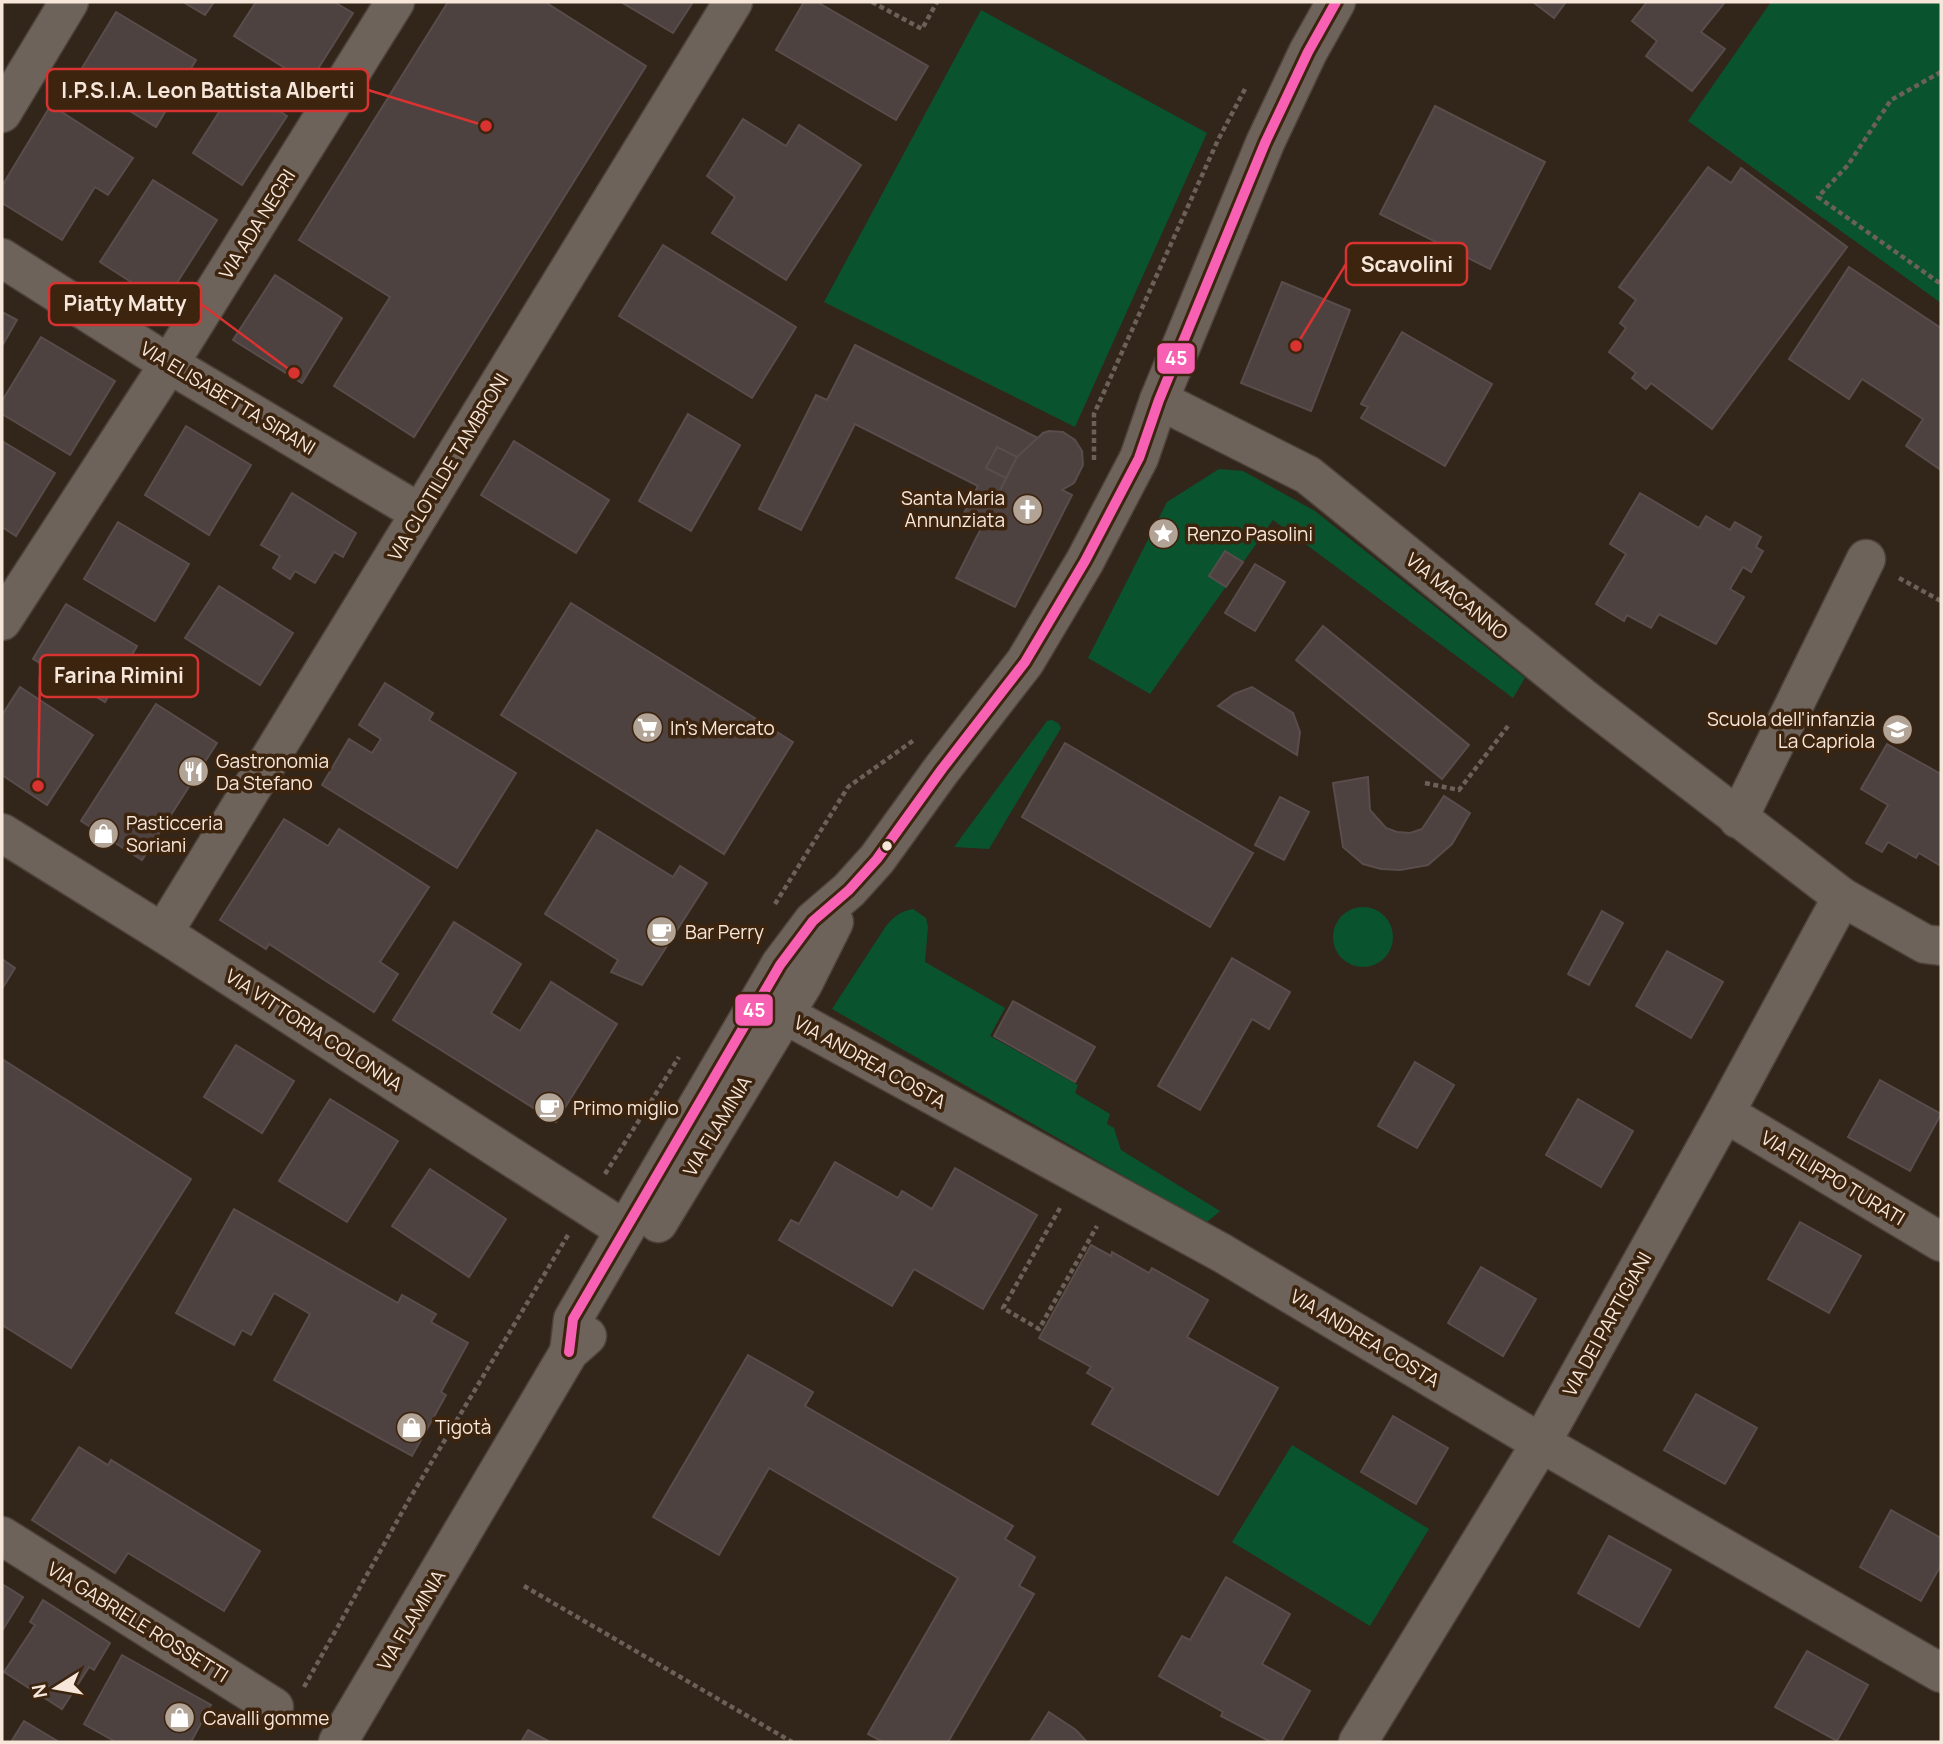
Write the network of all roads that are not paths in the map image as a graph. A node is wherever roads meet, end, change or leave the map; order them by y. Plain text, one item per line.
1 (69, 2) edge
2 (395, 2) edge
3 (733, 2) edge
4 (1336, 2) edge
5 (2, 113) edge
6 (2, 258) edge
7 (169, 364) junction
8 (1159, 400) junction
9 (420, 513) junction
10 (1866, 559) road end
11 (2, 621) edge
12 (1738, 819) junction
13 (2, 833) edge
14 (849, 890) junction
15 (1842, 897) junction
16 (163, 933) junction
17 (1941, 946) edge
18 (784, 1014) junction
19 (1724, 1113) junction
20 (625, 1230) junction
21 (1941, 1242) edge
22 (569, 1352) junction
23 (1541, 1443) junction
24 (2, 1536) edge
25 (1941, 1673) edge
26 (287, 1699) road end
27 (338, 1742) edge
28 (1358, 1742) edge

1 - 5 street
2 - 7 street, VIA ADA NEGRI
3 - 9 street, VIA CLOTILDE TAMBRONI
4 - 8 street, VIA FLAMINIA
6 - 7 street, VIA ELISABETTA SIRANI
7 - 9 street, VIA ELISABETTA SIRANI
7 - 11 street, VIA ADA NEGRI
8 - 12 street, VIA MACANNO
8 - 14 street, VIA FLAMINIA
9 - 16 street, VIA CLOTILDE TAMBRONI
10 - 12 street
12 - 15 street, VIA MACANNO
13 - 16 street, VIA VITTORIA COLONNA
14 - 18 street, VIA FLAMINIA
14 - 20 street, VIA FLAMINIA
15 - 17 street, VIA MACANNO
15 - 19 street, VIA DEI PARTIGIANI
16 - 20 street, VIA VITTORIA COLONNA
18 - 22 street, VIA FLAMINIA
18 - 23 street, VIA ANDREA COSTA
19 - 21 street, VIA FILIPPO TURATI
19 - 23 street, VIA DEI PARTIGIANI
20 - 22 street, VIA FLAMINIA
22 - 27 street, VIA FLAMINIA
23 - 25 street, VIA ANDREA COSTA
23 - 28 street, VIA DEI PARTIGIANI
24 - 26 street, VIA GABRIELE ROSSETTI

